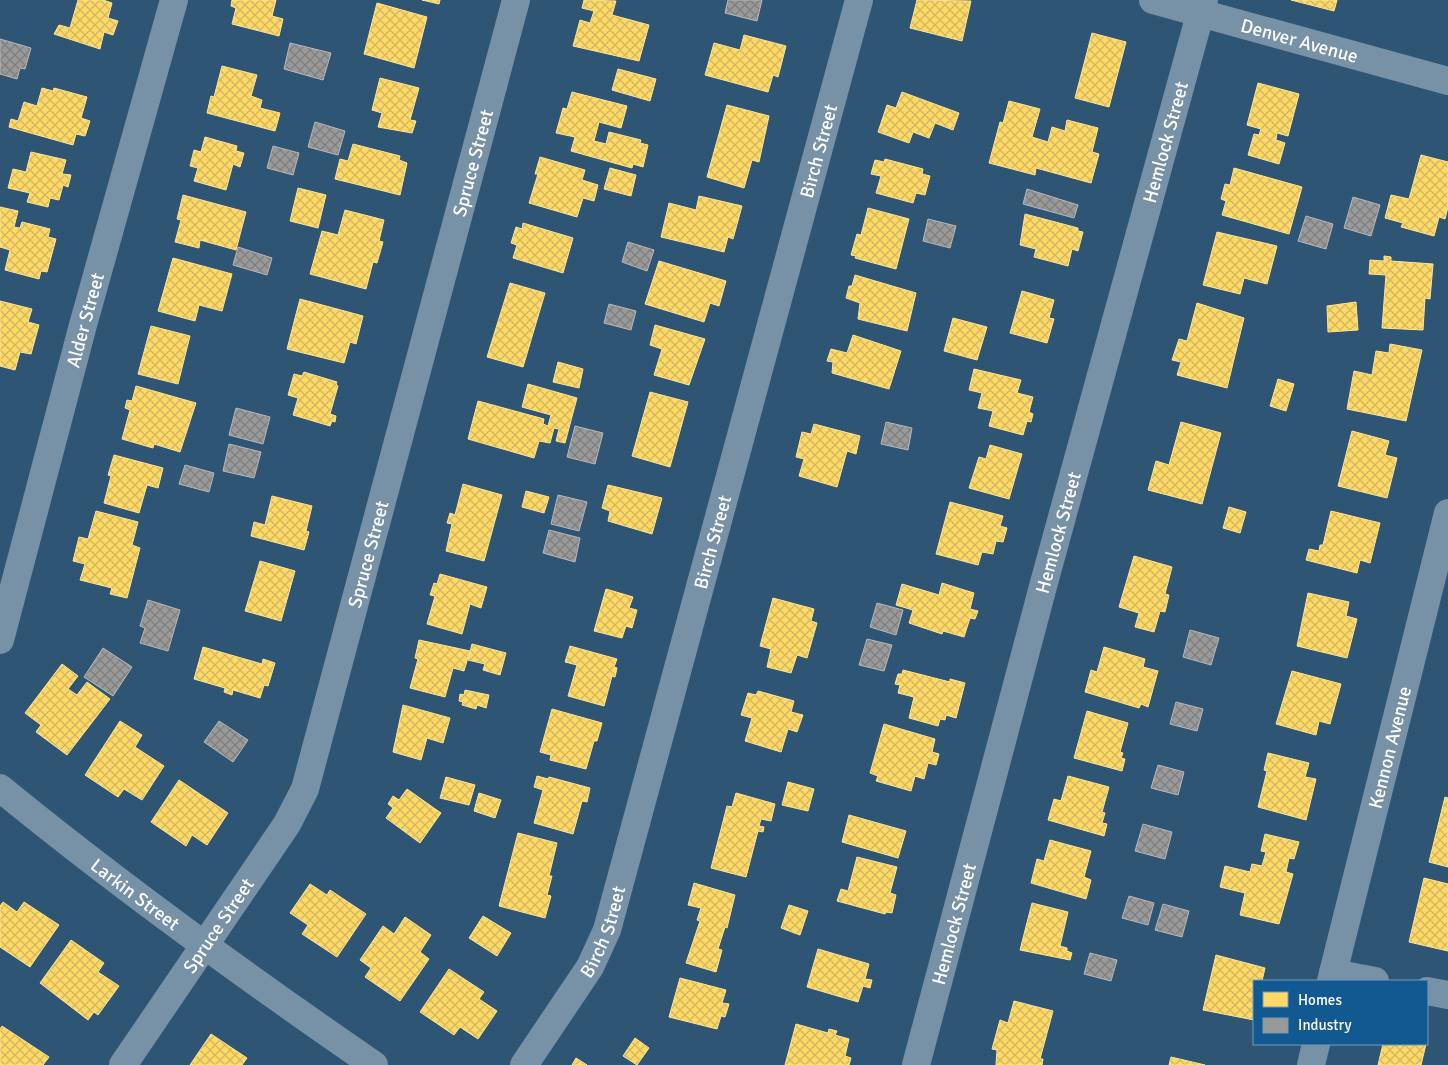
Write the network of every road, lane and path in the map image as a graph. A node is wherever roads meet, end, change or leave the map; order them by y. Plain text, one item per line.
1 (174, 0) edge
2 (516, 0) edge
3 (859, 0) edge
4 (1153, 0) edge
5 (1202, 6) edge
6 (1448, 81) edge
7 (1448, 513) edge
8 (0, 640) edge
9 (0, 788) edge
10 (204, 946) junction
11 (1332, 977) edge
12 (1364, 980) edge
13 (1428, 991) edge
14 (1448, 995) edge
15 (1316, 1045) edge
16 (123, 1065) edge
17 (374, 1065) edge
18 (524, 1065) edge
19 (916, 1065) edge
20 (1311, 1065) edge

1 - 8 street, Alder Street
2 - 10 street, Spruce Street
3 - 18 street, Birch Street
4 - 5 street, Denver Avenue
5 - 6 street, Denver Avenue
5 - 19 street, Hemlock Street
7 - 11 street, Kennon Avenue
9 - 10 street, Larkin Street
10 - 16 street, Spruce Street
10 - 17 street, Larkin Street
11 - 12 street
13 - 14 street
15 - 20 street

